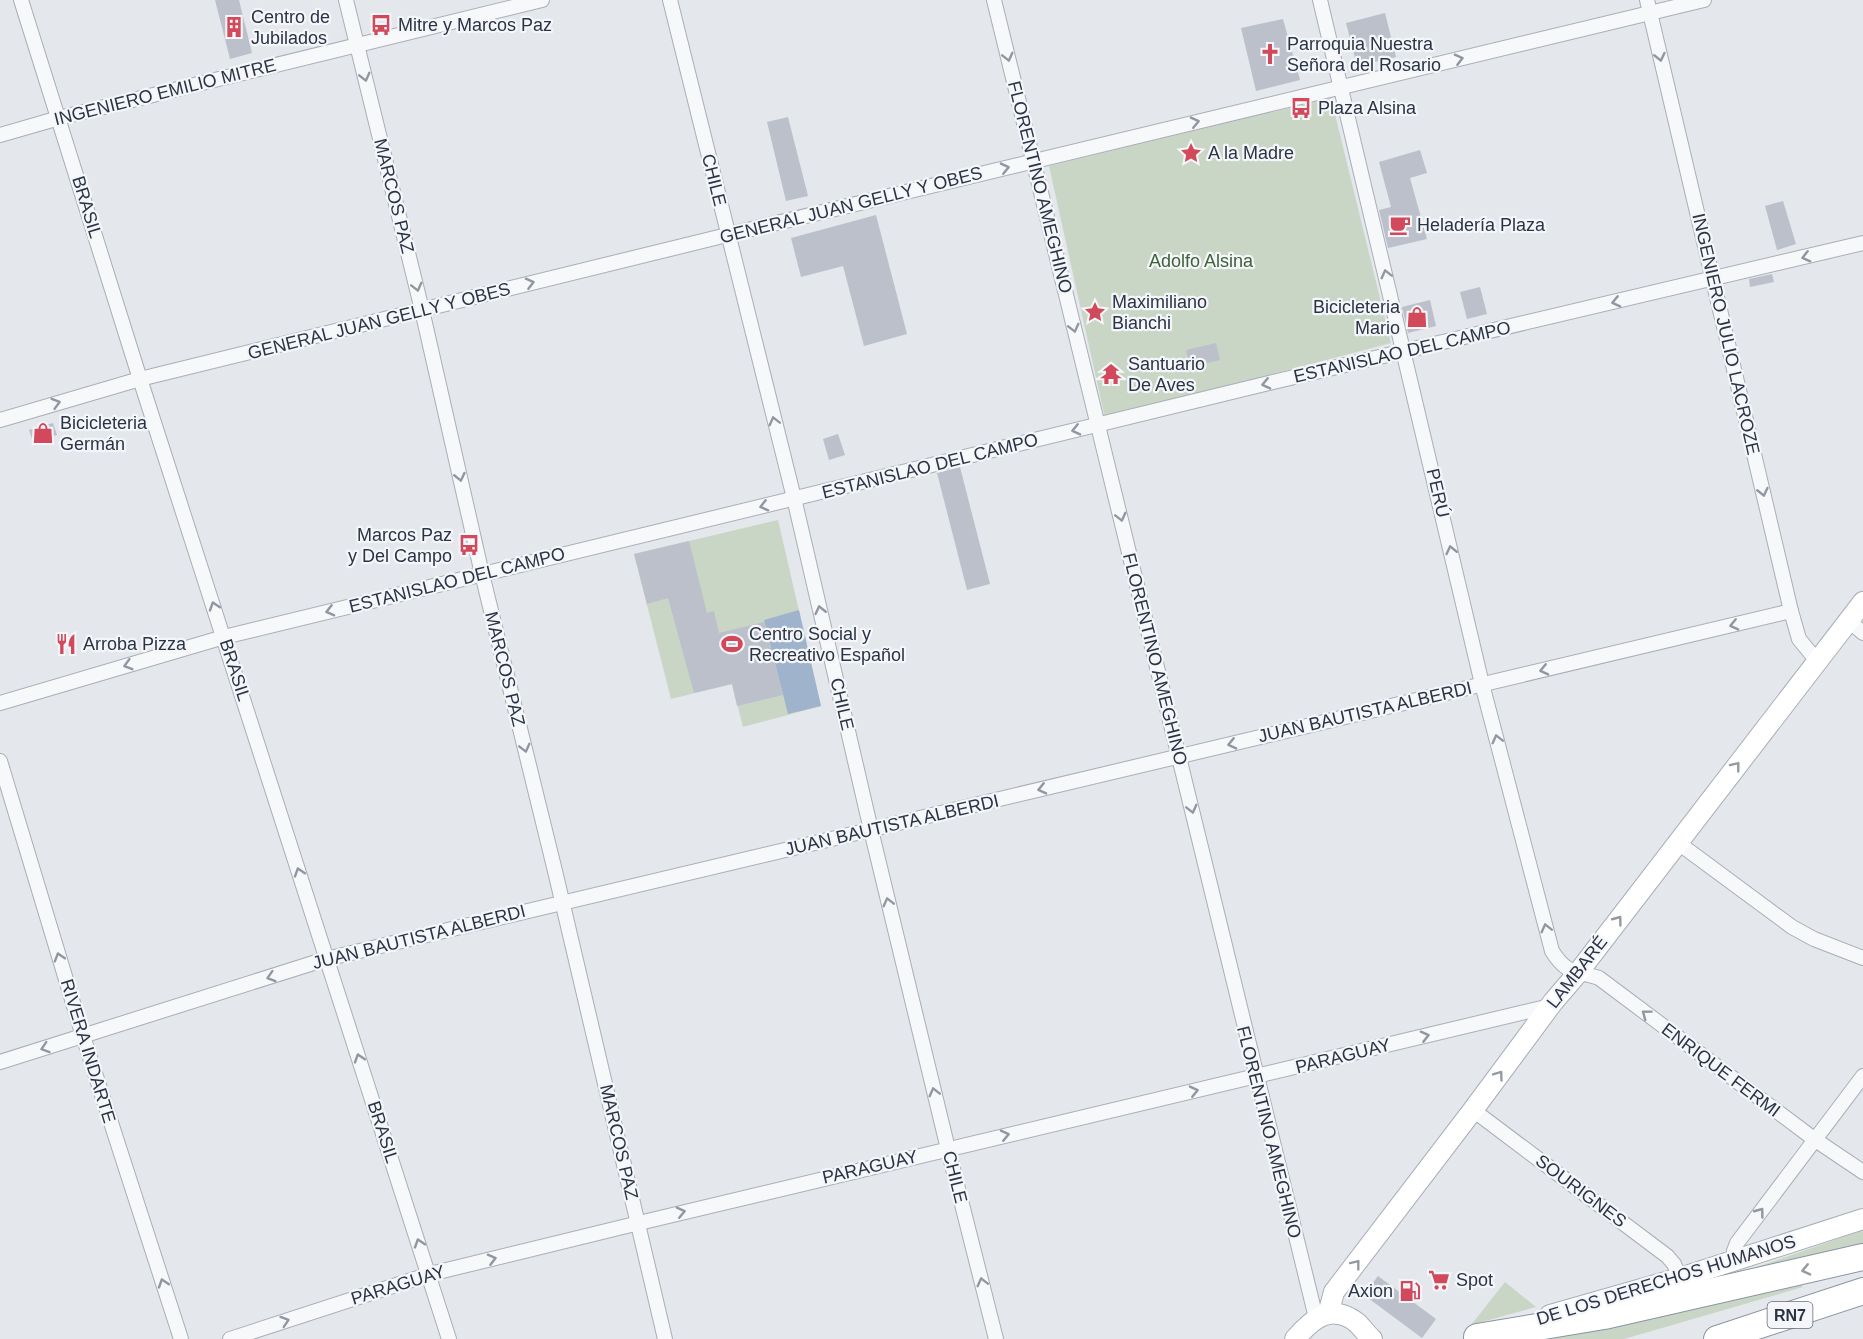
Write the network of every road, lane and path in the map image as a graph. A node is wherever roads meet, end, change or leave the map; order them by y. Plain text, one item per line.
1 (21, 0) edge
2 (346, 0) edge
3 (542, 0) edge
4 (670, 0) edge
5 (994, 0) edge
6 (1320, 0) edge
7 (1704, 0) edge
8 (1648, 6) edge
9 (357, 45) junction
10 (1341, 88) junction
11 (59, 118) junction
12 (0, 135) edge
13 (1034, 161) junction
14 (728, 235) junction
15 (1863, 243) edge
16 (1713, 279) junction
17 (422, 310) junction
18 (1405, 351) junction
19 (141, 378) junction
20 (0, 420) edge
21 (1098, 425) junction
22 (794, 498) junction
23 (482, 573) junction
24 (1863, 602) edge
25 (1791, 611) junction
26 (1856, 627) edge
27 (224, 637) junction
28 (1817, 661) junction
29 (1482, 684) junction
30 (0, 703) edge
31 (1179, 756) junction
32 (0, 761) edge
33 (871, 830) junction
34 (1677, 842) junction
35 (562, 902) junction
36 (1863, 958) edge
37 (326, 959) junction
38 (1577, 974) junction
39 (1550, 1006) junction
40 (83, 1036) junction
41 (0, 1062) edge
42 (1256, 1076) junction
43 (1863, 1076) edge
44 (1473, 1110) junction
45 (1814, 1139) junction
46 (948, 1149) junction
47 (1863, 1172) edge
48 (1863, 1219) edge
49 (639, 1223) junction
50 (1863, 1257) edge
51 (1733, 1262) junction
52 (430, 1274) junction
53 (1680, 1278) junction
54 (1863, 1291) edge
55 (1322, 1316) junction
56 (1370, 1338) edge
57 (1473, 1338) edge
58 (181, 1339) edge
59 (230, 1339) edge
60 (450, 1339) edge
61 (665, 1339) edge
62 (996, 1339) edge
63 (1295, 1339) edge
64 (1717, 1339) edge

1 - 11 street, BRASIL
2 - 9 street, MARCOS PAZ
3 - 9 street, INGENIERO EMILIO MITRE
4 - 14 street, CHILE
5 -> 13 street, FLORENTINO AMEGHINO
6 - 10 street, PERÚ
7 - 8 street, GENERAL JUAN GELLY Y OBES
10 -> 8 street, GENERAL JUAN GELLY Y OBES
8 -> 16 street, INGENIERO JULIO LACROZE
9 - 11 street, INGENIERO EMILIO MITRE
9 -> 17 street, MARCOS PAZ
13 -> 10 street, GENERAL JUAN GELLY Y OBES
18 -> 10 street, PERÚ
11 - 12 street, INGENIERO EMILIO MITRE
11 - 19 street, BRASIL
14 -> 13 street, GENERAL JUAN GELLY Y OBES
13 -> 21 street, FLORENTINO AMEGHINO
17 -> 14 street, GENERAL JUAN GELLY Y OBES
22 -> 14 street, CHILE
15 -> 16 street, ESTANISLAO DEL CAMPO
16 -> 18 street, ESTANISLAO DEL CAMPO
16 -> 25 street, INGENIERO JULIO LACROZE
17 - 19 street, GENERAL JUAN GELLY Y OBES
17 -> 23 street, MARCOS PAZ
18 -> 21 street, ESTANISLAO DEL CAMPO
29 -> 18 street, PERÚ
20 -> 19 street, GENERAL JUAN GELLY Y OBES
27 -> 19 street, BRASIL
21 -> 22 street, ESTANISLAO DEL CAMPO
21 -> 31 street, FLORENTINO AMEGHINO
22 -> 23 street, ESTANISLAO DEL CAMPO
33 -> 22 street, CHILE
23 -> 27 street, ESTANISLAO DEL CAMPO
23 -> 35 street, MARCOS PAZ
24 - 26 street, LAMBARÉ
25 - 28 street, INGENIERO JULIO LACROZE
25 -> 29 street, JUAN BAUTISTA ALBERDI
26 - 28 street, LAMBARÉ
27 -> 30 street, ESTANISLAO DEL CAMPO
37 -> 27 street, BRASIL
34 -> 28 street, LAMBARÉ
29 -> 31 street, JUAN BAUTISTA ALBERDI
38 -> 29 street, PERÚ
31 -> 33 street, JUAN BAUTISTA ALBERDI
31 -> 42 street, FLORENTINO AMEGHINO
40 -> 32 street, RIVERA INDARTE
33 - 35 street, JUAN BAUTISTA ALBERDI
46 -> 33 street, CHILE
34 - 36 street
38 -> 34 street, LAMBARÉ
35 - 37 street, JUAN BAUTISTA ALBERDI
35 - 49 street, MARCOS PAZ
37 -> 40 street, JUAN BAUTISTA ALBERDI
52 -> 37 street, BRASIL
38 - 39 street, LAMBARÉ
45 -> 38 street, ENRIQUE FERMI
42 -> 39 street, PARAGUAY
44 -> 39 street, LAMBARÉ
40 -> 41 street, JUAN BAUTISTA ALBERDI
58 -> 40 street, RIVERA INDARTE
46 -> 42 street, PARAGUAY
42 - 55 street, FLORENTINO AMEGHINO
43 - 45 street
44 - 53 street, SOURIGNES
55 -> 44 street, LAMBARÉ
45 - 47 street, ENRIQUE FERMI
51 -> 45 street
49 -> 46 street, PARAGUAY
62 -> 46 street, CHILE
48 - 51 street, DE LOS DERECHOS HUMANOS
52 -> 49 street, PARAGUAY
49 - 61 street, MARCOS PAZ
50 -> 57 highway
51 - 53 street, DE LOS DERECHOS HUMANOS
59 -> 52 street, PARAGUAY
52 - 60 street, BRASIL
53 - 57 street, DE LOS DERECHOS HUMANOS
54 - 64 highway, RN7
55 - 56 street
55 - 63 street, LAMBARÉ

